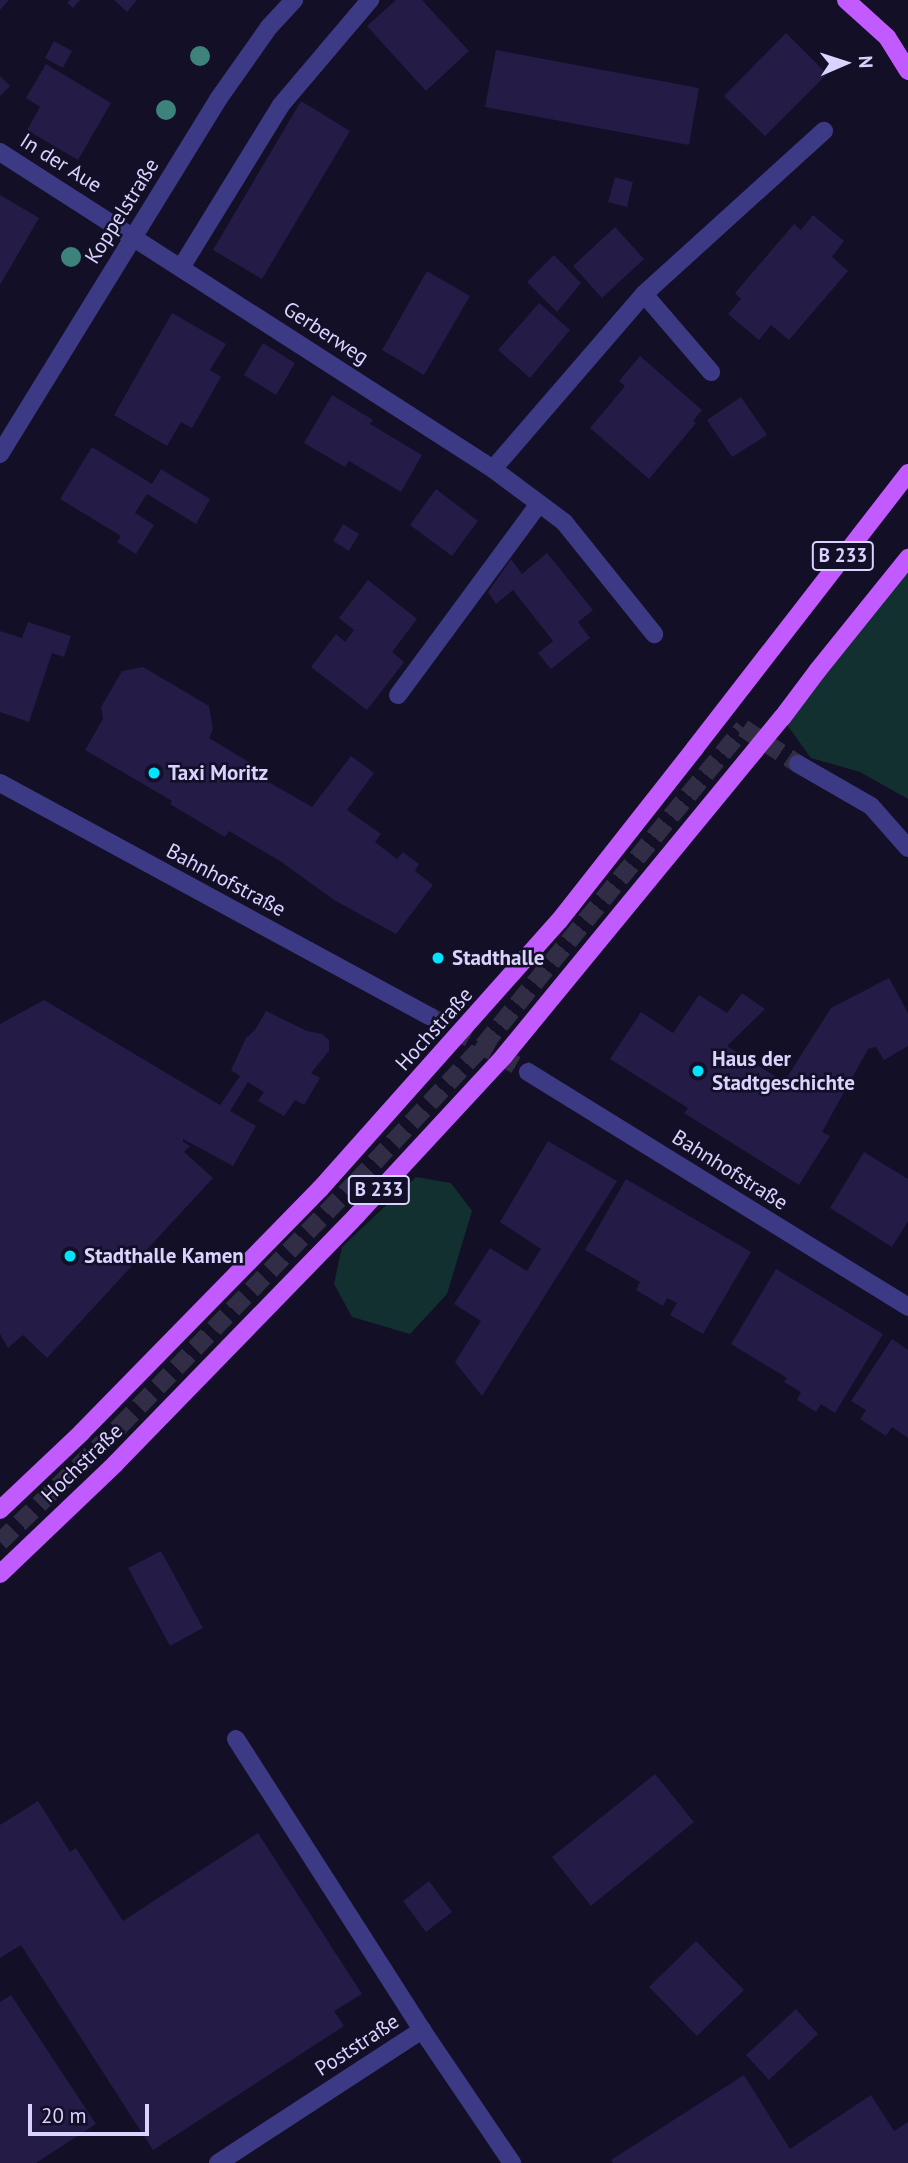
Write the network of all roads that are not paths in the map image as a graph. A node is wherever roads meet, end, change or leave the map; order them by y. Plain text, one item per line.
1 (294, 0) edge
2 (370, 0) edge
3 (846, 0) edge
4 (887, 37) junction
5 (908, 43) edge
6 (908, 71) edge
7 (824, 131) dead end
8 (0, 152) edge
9 (134, 235) junction
10 (182, 266) junction
11 (644, 294) junction
12 (710, 372) dead end
13 (0, 454) edge
14 (493, 469) junction
15 (908, 473) edge
16 (538, 504) junction
17 (908, 558) edge
18 (654, 634) dead end
19 (398, 695) dead end
20 (798, 764) tunnel mouth
21 (0, 783) edge
22 (908, 848) edge
23 (430, 1016) tunnel mouth
24 (528, 1072) tunnel mouth
25 (908, 1307) edge
26 (0, 1510) edge
27 (0, 1574) edge
28 (236, 1739) dead end
29 (422, 2030) junction
30 (218, 2163) edge
31 (512, 2163) edge

1 - 9 street, Koppelstraße
2 - 10 street
3 - 4 main road
4 - 5 main road
4 - 6 main road
7 - 11 street
8 - 9 street, In der Aue
9 - 10 street, Gerberweg
9 - 13 street, Koppelstraße
10 - 14 street, Gerberweg
11 - 12 street
11 - 14 street
14 - 16 street, Gerberweg
15 - 26 main road, Hochstraße / B 233, bridge
16 - 18 street, Gerberweg
16 - 19 street
17 - 27 main road, Hochstraße / B 233, bridge
20 - 22 street
21 - 23 street, Bahnhofstraße
24 - 25 street, Bahnhofstraße
28 - 29 street
29 - 30 street, Poststraße
29 - 31 street, Poststraße

